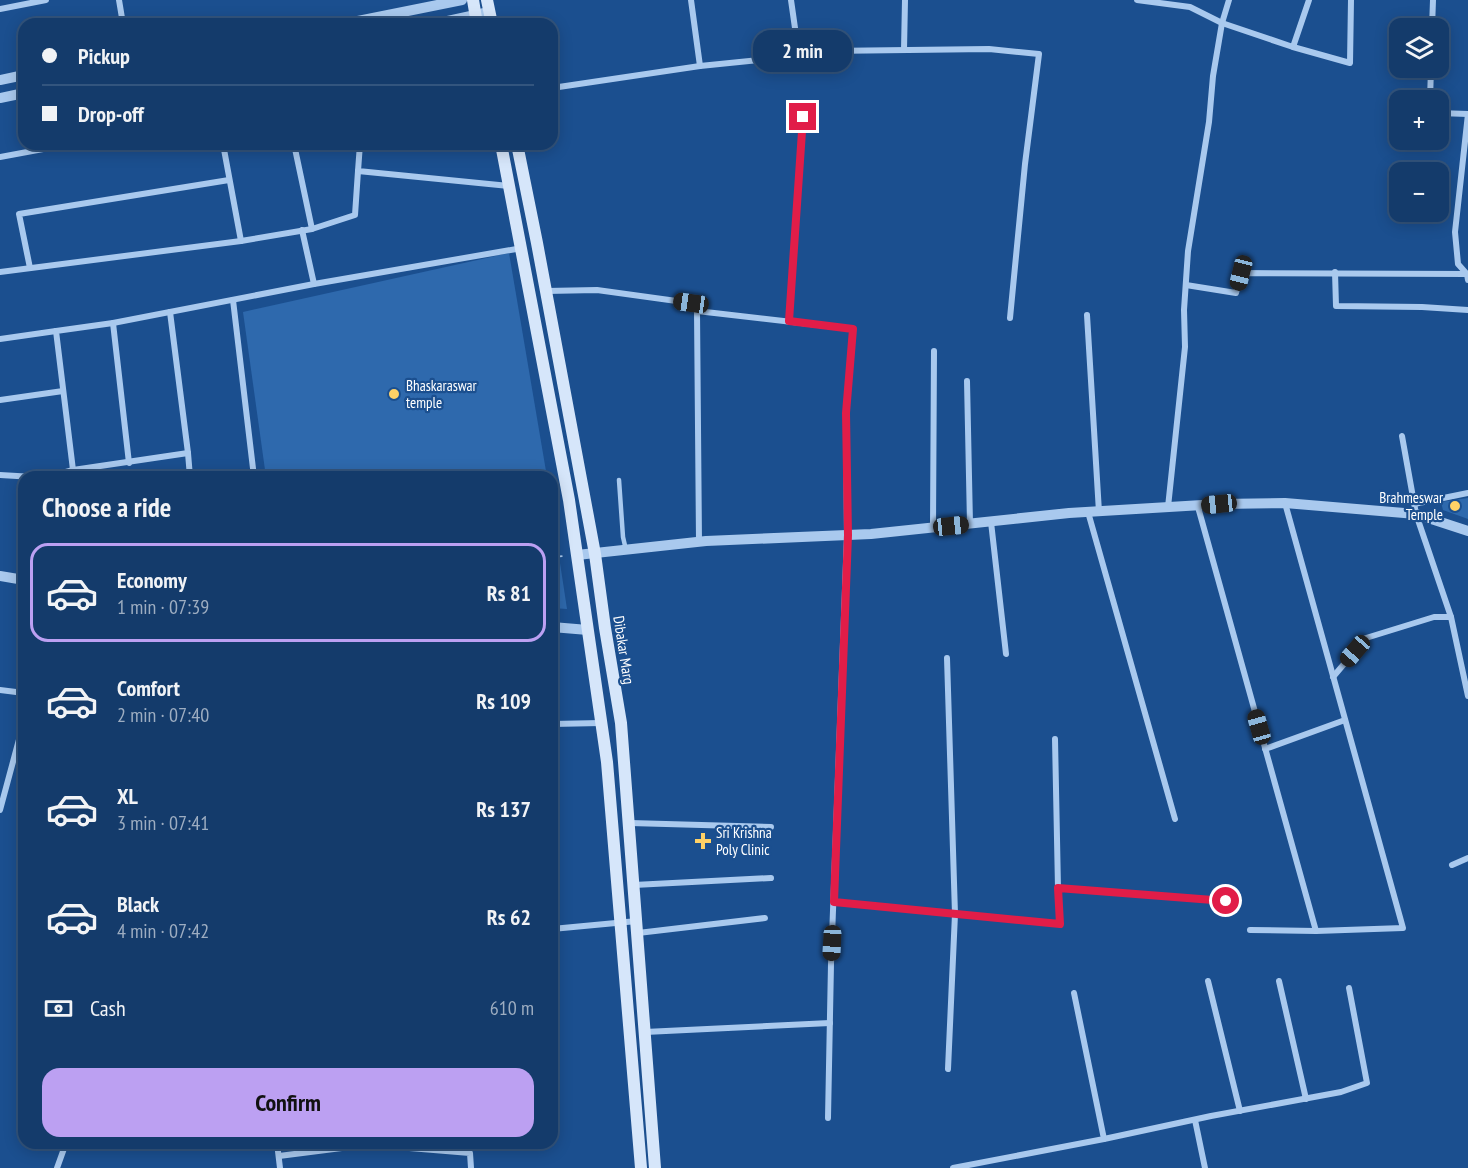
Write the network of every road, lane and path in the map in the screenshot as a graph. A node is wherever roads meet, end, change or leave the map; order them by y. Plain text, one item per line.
1 (46, 0) edge
2 (119, 0) edge
3 (462, 0) edge
4 (473, 0) edge
5 (691, 0) edge
6 (791, 0) edge
7 (905, 0) edge
8 (1137, 0) edge
9 (1229, 0) edge
10 (1309, 0) edge
11 (1351, 0) edge
12 (1433, 0) edge
13 (0, 9) edge
14 (122, 18) edge
15 (387, 18) edge
16 (476, 18) edge
17 (1432, 18) edge
18 (1222, 23) junction
19 (1293, 47) junction
20 (904, 50) junction
21 (799, 56) junction
22 (700, 66) junction
23 (18, 76) edge
24 (0, 80) edge
25 (558, 87) edge
26 (18, 94) edge
27 (0, 98) edge
28 (1449, 113) edge
29 (1468, 114) edge
30 (803, 117) dead end
31 (38, 150) edge
32 (224, 150) edge
33 (295, 150) edge
34 (360, 150) edge
35 (502, 150) edge
36 (518, 150) edge
37 (0, 157) edge
38 (358, 171) junction
39 (229, 180) junction
40 (509, 186) junction
41 (312, 229) junction
42 (302, 230) junction
43 (241, 241) junction
44 (522, 248) junction
45 (30, 268) junction
46 (0, 272) edge
47 (1335, 272) junction
48 (1468, 277) edge
49 (314, 284) junction
50 (1186, 285) junction
51 (546, 291) junction
52 (232, 300) junction
53 (1468, 310) edge
54 (697, 311) junction
55 (170, 312) junction
56 (1087, 315) dead end
57 (1010, 318) dead end
58 (789, 321) junction
59 (113, 323) junction
60 (56, 331) junction
61 (0, 339) edge
62 (934, 351) dead end
63 (967, 381) dead end
64 (63, 391) junction
65 (0, 400) edge
66 (1402, 436) dead end
67 (188, 453) junction
68 (129, 463) junction
69 (73, 470) junction
70 (69, 471) edge
71 (190, 471) edge
72 (253, 471) edge
73 (0, 475) edge
74 (18, 476) edge
75 (619, 480) dead end
76 (1468, 493) edge
77 (1285, 503) junction
78 (1168, 507) junction
79 (1198, 507) junction
80 (1415, 509) junction
81 (1094, 512) junction
82 (992, 522) junction
83 (970, 524) junction
84 (933, 528) junction
85 (1468, 531) edge
86 (848, 535) junction
87 (699, 542) junction
88 (626, 550) junction
89 (595, 554) junction
90 (577, 555) junction
91 (0, 576) edge
92 (18, 579) edge
93 (1451, 617) junction
94 (558, 628) edge
95 (588, 630) junction
96 (1006, 654) dead end
97 (947, 658) dead end
98 (1333, 677) junction
99 (0, 690) edge
100 (18, 692) edge
101 (1468, 696) edge
102 (1345, 720) junction
103 (601, 723) junction
104 (558, 724) edge
105 (1055, 739) dead end
106 (18, 743) edge
107 (1265, 748) junction
108 (0, 810) edge
109 (1175, 819) dead end
110 (630, 823) junction
111 (771, 827) dead end
112 (1468, 858) edge
113 (1452, 865) dead end
114 (771, 878) dead end
115 (634, 885) junction
116 (1058, 888) junction
117 (1226, 901) dead end
118 (834, 902) junction
119 (955, 914) junction
120 (765, 918) dead end
121 (620, 924) junction
122 (638, 927) junction
123 (558, 929) edge
124 (1250, 930) dead end
125 (1316, 931) junction
126 (1208, 981) dead end
127 (1279, 981) dead end
128 (1349, 988) dead end
129 (1074, 993) dead end
130 (830, 1023) junction
131 (645, 1032) junction
132 (948, 1069) dead end
133 (1306, 1099) junction
134 (1240, 1111) junction
135 (828, 1118) dead end
136 (1195, 1119) junction
137 (1104, 1139) junction
138 (64, 1149) edge
139 (278, 1149) edge
140 (334, 1149) edge
141 (427, 1149) edge
142 (279, 1156) junction
143 (57, 1168) edge
144 (280, 1168) edge
145 (471, 1168) edge
146 (641, 1168) edge
147 (656, 1168) edge
148 (953, 1168) edge
149 (1205, 1168) edge

1 - 13 street
2 - 14 street
3 - 15 street
4 - 16 main road
5 - 22 street
6 - 21 street
7 - 20 street
8 - 18 street
9 - 18 street
10 - 19 street
11 - 19 street
12 - 17 street
18 - 19 street
18 - 50 street
20 - 21 street
20 - 57 street
21 - 22 street
22 - 25 street
23 - 24 street
26 - 27 street
28 - 29 street
29 - 48 street
30 - 58 street
31 - 37 street
32 - 39 street
33 - 41 street
34 - 38 street
35 - 40 main road
36 - 51 main road, Dibakar Marg
38 - 40 street
38 - 41 street
39 - 43 street
39 - 45 street
40 - 44 main road
41 - 42 street
42 - 43 street
42 - 49 street
43 - 45 street
44 - 49 street
44 - 90 main road
45 - 46 street
47 - 48 street
47 - 50 street
47 - 53 street
49 - 52 street
50 - 78 street
51 - 54 street
51 - 89 main road, Dibakar Marg
52 - 55 street
52 - 72 street
54 - 58 street
54 - 87 street
55 - 59 street
55 - 67 street
56 - 81 street
58 - 86 street
59 - 60 street
59 - 68 street
60 - 61 street
60 - 64 street
62 - 84 street
63 - 83 street
64 - 65 street
64 - 69 street
66 - 80 street
67 - 68 street
67 - 71 street
68 - 69 street
69 - 70 street
73 - 74 street
75 - 88 lane
76 - 80 street
77 - 79 street
77 - 80 street
77 - 98 street
78 - 79 street
78 - 81 street
79 - 107 street
80 - 85 street
80 - 93 street
81 - 82 street
81 - 109 street
82 - 83 street
82 - 96 street
83 - 84 street
84 - 86 street
86 - 87 street
86 - 118 street
87 - 88 street
88 - 89 street
89 - 90 street
89 - 110 main road, Dibakar Marg
90 - 95 main road
91 - 92 street
93 - 98 street
93 - 101 street
94 - 95 street
95 - 103 main road
97 - 119 street
98 - 102 street
99 - 100 street
102 - 107 street
102 - 125 street
103 - 104 street
103 - 121 main road
105 - 116 street
106 - 108 street
107 - 125 street
110 - 111 street
110 - 115 main road, Dibakar Marg
112 - 113 street
114 - 115 street
115 - 122 main road, Dibakar Marg
116 - 117 street
116 - 119 street
118 - 119 street
118 - 130 street
119 - 132 street
120 - 122 street
121 - 122 street
121 - 123 street
121 - 146 main road
122 - 131 main road, Dibakar Marg
124 - 125 street
126 - 134 street
127 - 133 street
128 - 133 street
129 - 137 street
130 - 131 street
130 - 135 street
131 - 147 main road, Dibakar Marg
133 - 134 street
134 - 136 street
136 - 137 street
136 - 149 street
137 - 148 street
138 - 143 street
139 - 142 street
140 - 142 street
141 - 145 street
142 - 144 street

